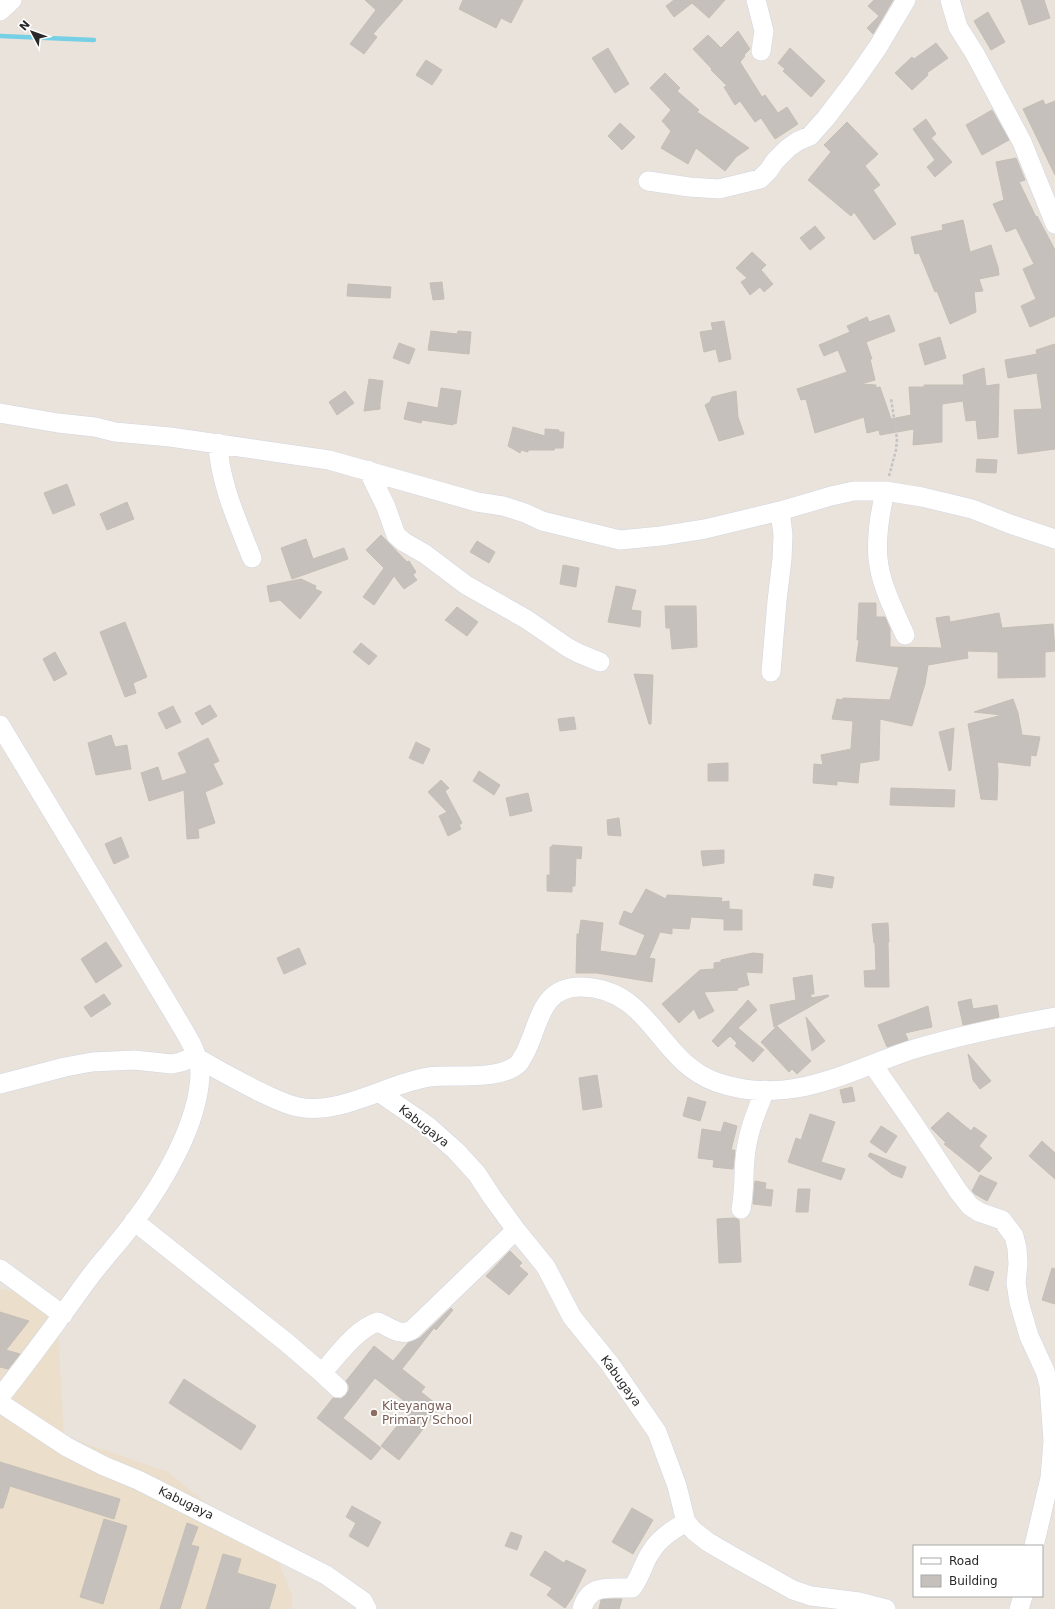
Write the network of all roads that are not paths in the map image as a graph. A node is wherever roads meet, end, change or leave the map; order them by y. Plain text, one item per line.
1 (12, 0) edge
2 (756, 0) edge
3 (906, 0) edge
4 (950, 0) edge
5 (0, 11) edge
6 (761, 51) dead end
7 (648, 181) dead end
8 (1055, 224) edge
9 (0, 413) edge
10 (218, 443) junction
11 (368, 470) junction
12 (885, 491) junction
13 (780, 510) junction
14 (1055, 539) edge
15 (252, 558) dead end
16 (904, 635) dead end
17 (600, 662) dead end
18 (771, 672) dead end
19 (0, 725) edge
20 (1055, 1017) edge
21 (198, 1057) junction
22 (873, 1066) junction
23 (0, 1084) edge
24 (765, 1090) junction
25 (380, 1093) junction
26 (741, 1209) dead end
27 (134, 1221) junction
28 (516, 1230) junction
29 (0, 1269) edge
30 (63, 1315) junction
31 (322, 1373) junction
32 (338, 1388) dead end
33 (0, 1397) edge
34 (0, 1403) edge
35 (686, 1522) junction
36 (1034, 1545) edge
37 (1022, 1597) edge
38 (367, 1609) edge
39 (582, 1609) edge
40 (886, 1609) edge
41 (1019, 1609) edge

1 - 5 street
2 - 6 street
3 - 7 street
4 - 8 street
9 - 10 street
10 - 11 street
10 - 15 street
11 - 13 street
11 - 17 street
12 - 13 street
12 - 14 street
12 - 16 street
13 - 18 street
19 - 21 street
20 - 22 street
21 - 23 street
21 - 25 street
21 - 27 street
22 - 24 street
22 - 36 street
24 - 25 street
24 - 26 street
25 - 28 street, Kabugaya
27 - 30 street
27 - 31 street
28 - 31 street
28 - 35 street, Kabugaya
29 - 30 street
30 - 33 street
31 - 32 street
34 - 38 street, Kabugaya
35 - 39 street
35 - 40 street
37 - 41 street

